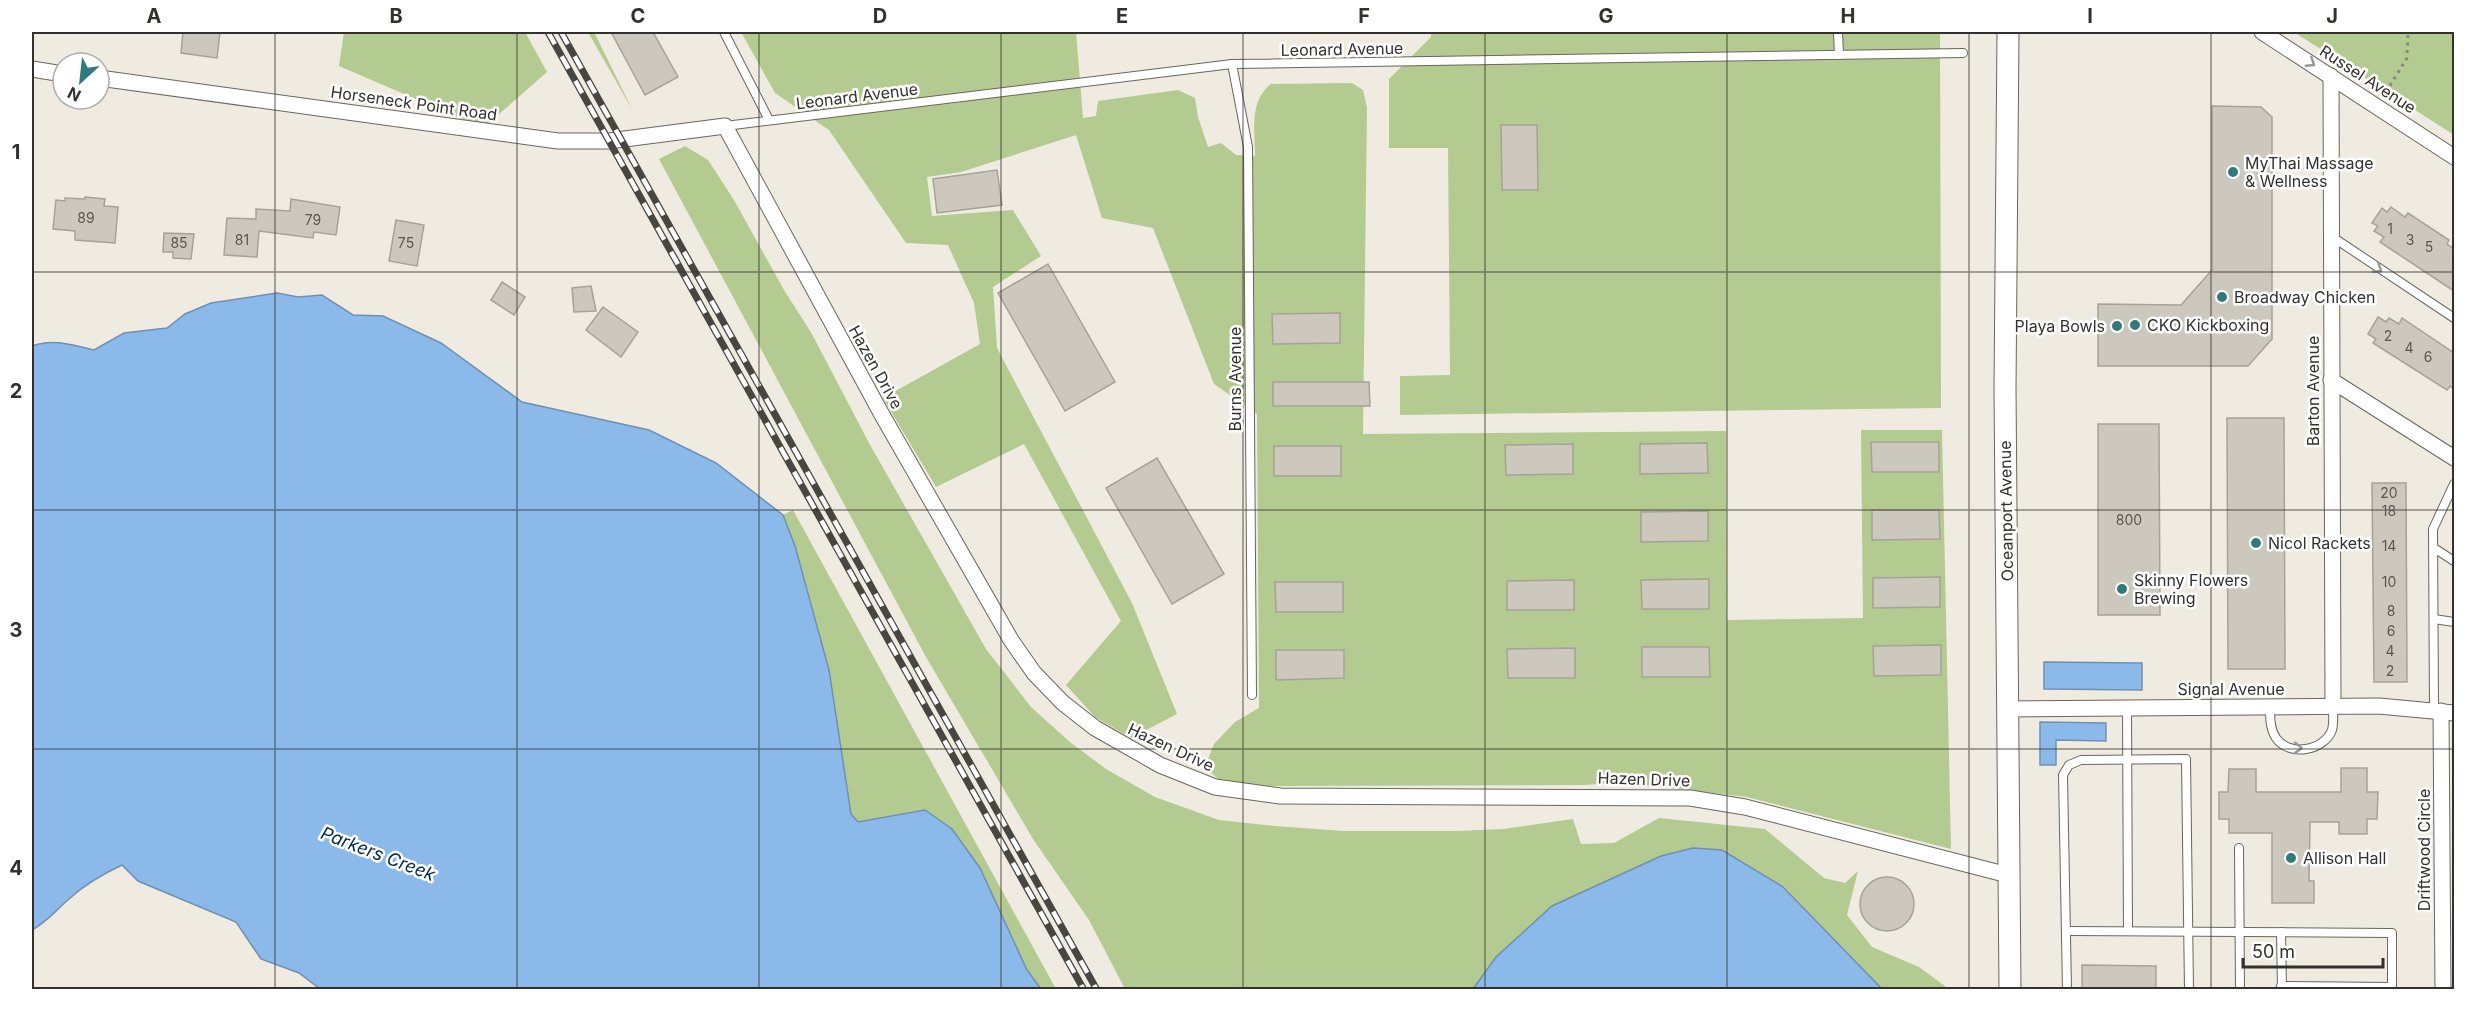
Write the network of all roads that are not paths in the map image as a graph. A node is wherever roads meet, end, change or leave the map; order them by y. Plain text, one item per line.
1 (724, 32) edge
2 (1838, 32) edge
3 (2008, 32) edge
4 (2262, 32) edge
5 (1963, 53) dead end
6 (1839, 55) junction
7 (1232, 64) junction
8 (32, 69) edge
9 (51, 72) edge
10 (2331, 76) junction
11 (111, 80) edge
12 (769, 120) junction
13 (725, 126) junction
14 (2454, 156) edge
15 (2330, 236) junction
16 (2454, 318) edge
17 (2331, 380) junction
18 (2454, 458) edge
19 (2454, 484) edge
20 (2434, 548) junction
21 (2454, 561) edge
22 (2434, 619) junction
23 (2454, 622) edge
24 (1252, 695) dead end
25 (2333, 706) junction
26 (2270, 707) junction
27 (2127, 708) junction
28 (2008, 709) junction
29 (2443, 711) edge
30 (2127, 760) junction
31 (2239, 848) dead end
32 (2008, 875) junction
33 (2067, 931) junction
34 (2128, 932) junction
35 (2189, 932) junction
36 (2239, 932) junction
37 (2281, 932) junction
38 (2282, 988) edge
39 (2392, 988) edge
40 (2010, 990) edge
41 (2067, 990) edge
42 (2189, 990) edge
43 (2240, 990) edge
44 (2443, 990) edge

1 - 12 lane
2 - 6 lane
3 - 28 main road, Oceanport Avenue
4 -> 10 street, Russel Avenue
5 - 6 lane, Leonard Avenue
6 - 7 lane, Leonard Avenue
7 - 12 lane, Leonard Avenue
7 - 24 lane, Burns Avenue
8 - 9 street
10 - 14 street, Russel Avenue
10 - 15 street, Barton Avenue
11 - 13 street, Horseneck Point Road
12 - 13 lane, Leonard Avenue
13 - 32 street, Hazen Drive
15 -> 16 lane
15 - 17 street, Barton Avenue
17 - 18 street
17 - 25 street, Barton Avenue
19 - 20 lane
20 - 21 lane
20 - 22 lane
22 - 23 lane
22 - 29 lane
25 - 26 street, Signal Avenue
26 -> 25 lane
25 - 29 street, Signal Avenue
26 - 27 street, Signal Avenue
27 - 28 street, Signal Avenue
27 - 30 lane
28 - 32 main road, Oceanport Avenue
29 - 44 street, Driftwood Circle
30 - 33 lane
30 - 34 lane
30 - 35 lane
31 - 36 lane
32 - 40 main road, Oceanport Avenue
33 - 34 lane
33 - 41 lane
34 - 35 lane
35 - 36 lane
35 - 42 lane
36 - 37 lane
36 - 43 lane
37 - 38 lane
37 - 39 lane
38 - 39 lane

